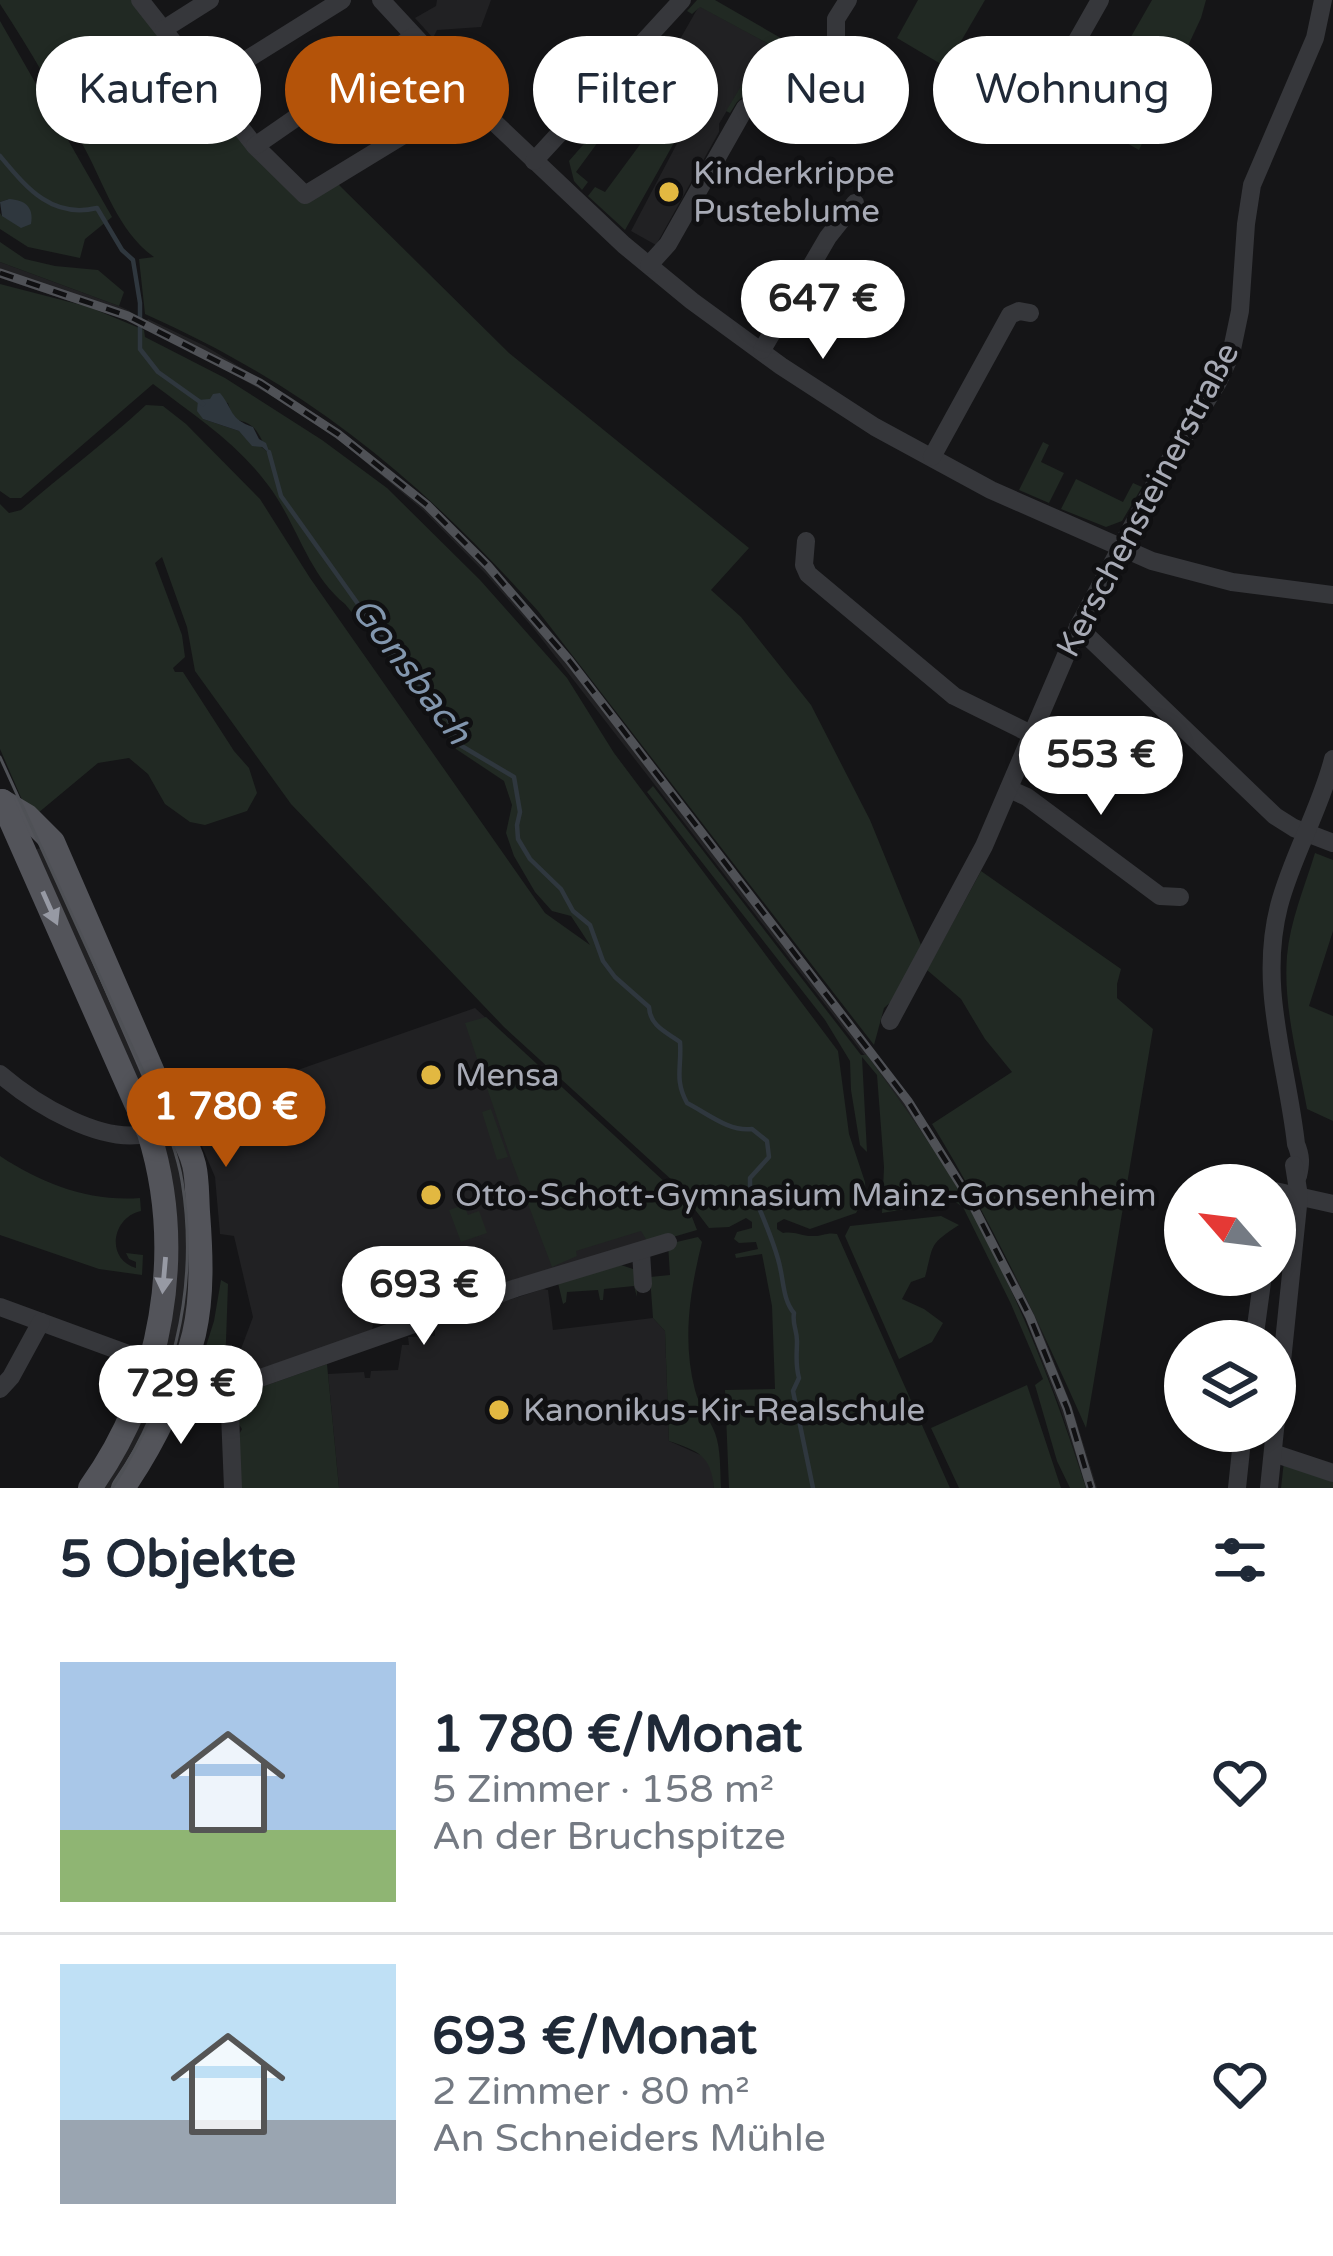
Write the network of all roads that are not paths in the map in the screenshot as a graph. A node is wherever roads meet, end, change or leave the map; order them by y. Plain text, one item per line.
1 (140, 0) edge
2 (210, 0) edge
3 (342, 0) edge
4 (381, 0) edge
5 (682, 0) edge
6 (848, 0) edge
7 (1100, 0) edge
8 (1323, 0) edge
9 (164, 29) junction
10 (169, 36) edge
11 (415, 36) edge
12 (836, 36) edge
13 (1080, 36) edge
14 (261, 51) edge
15 (742, 112) edge
16 (285, 125) edge
17 (509, 135) edge
18 (389, 144) edge
19 (255, 146) joint
20 (535, 161) junction
21 (855, 203) dead end
22 (649, 266) junction
23 (1030, 314) dead end
24 (762, 350) junction
25 (932, 457) junction
26 (806, 541) dead end
27 (1120, 548) junction
28 (1333, 595) edge
29 (1078, 627) junction
30 (1030, 734) junction
31 (1333, 759) edge
32 (1009, 789) junction
33 (1, 799) edge
34 (1306, 833) junction
35 (52, 842) junction
36 (1333, 844) edge
37 (28, 858) junction
38 (1180, 897) dead end
39 (890, 1021) dead end
40 (0, 1074) edge
41 (149, 1133) junction
42 (1296, 1195) edge
43 (1300, 1196) junction
44 (1333, 1204) edge
45 (668, 1242) dead end
46 (641, 1252) junction
47 (644, 1284) dead end
48 (0, 1307) edge
49 (40, 1322) junction
50 (150, 1362) junction
51 (182, 1373) junction
52 (0, 1389) edge
53 (229, 1389) junction
54 (1241, 1452) edge
55 (1274, 1453) junction
56 (1333, 1473) edge
57 (128, 1486) edge
58 (90, 1488) edge
59 (233, 1488) edge
60 (1237, 1488) edge
61 (1269, 1488) edge

1 - 9 street
2 - 9 street
3 - 14 street
4 - 11 street
5 - 20 street
6 - 12 street
7 - 13 street
8 - 27 street, Kerschensteinerstraße
9 - 10 street
15 - 22 street
16 - 19 street
17 - 20 street
18 - 19 street
20 - 22 street
21 - 24 street
22 - 24 street
23 - 25 street
24 - 25 street
25 - 27 street
26 - 30 street
27 - 28 street
27 - 29 street, Kerschensteinerstraße
29 - 30 street, Kerschensteinerstraße
29 - 34 street
30 - 32 street, Kerschensteinerstraße
31 - 34 street
32 - 38 street
32 - 39 street, Kerschensteinerstraße
33 - 35 main road
33 - 37 main road
34 - 36 street
34 - 43 street
35 - 37 main road
35 - 51 main road
37 -> 41 main road
40 - 41 street
41 -> 50 main road
42 - 43 street
43 - 44 street
43 - 55 street
45 - 46 street
46 - 47 street
46 - 53 street
48 - 49 street
49 - 50 street
49 - 52 street
50 - 58 main road
51 - 53 street
51 - 57 main road
53 - 59 street
54 - 60 street
55 - 56 street
55 - 61 street

